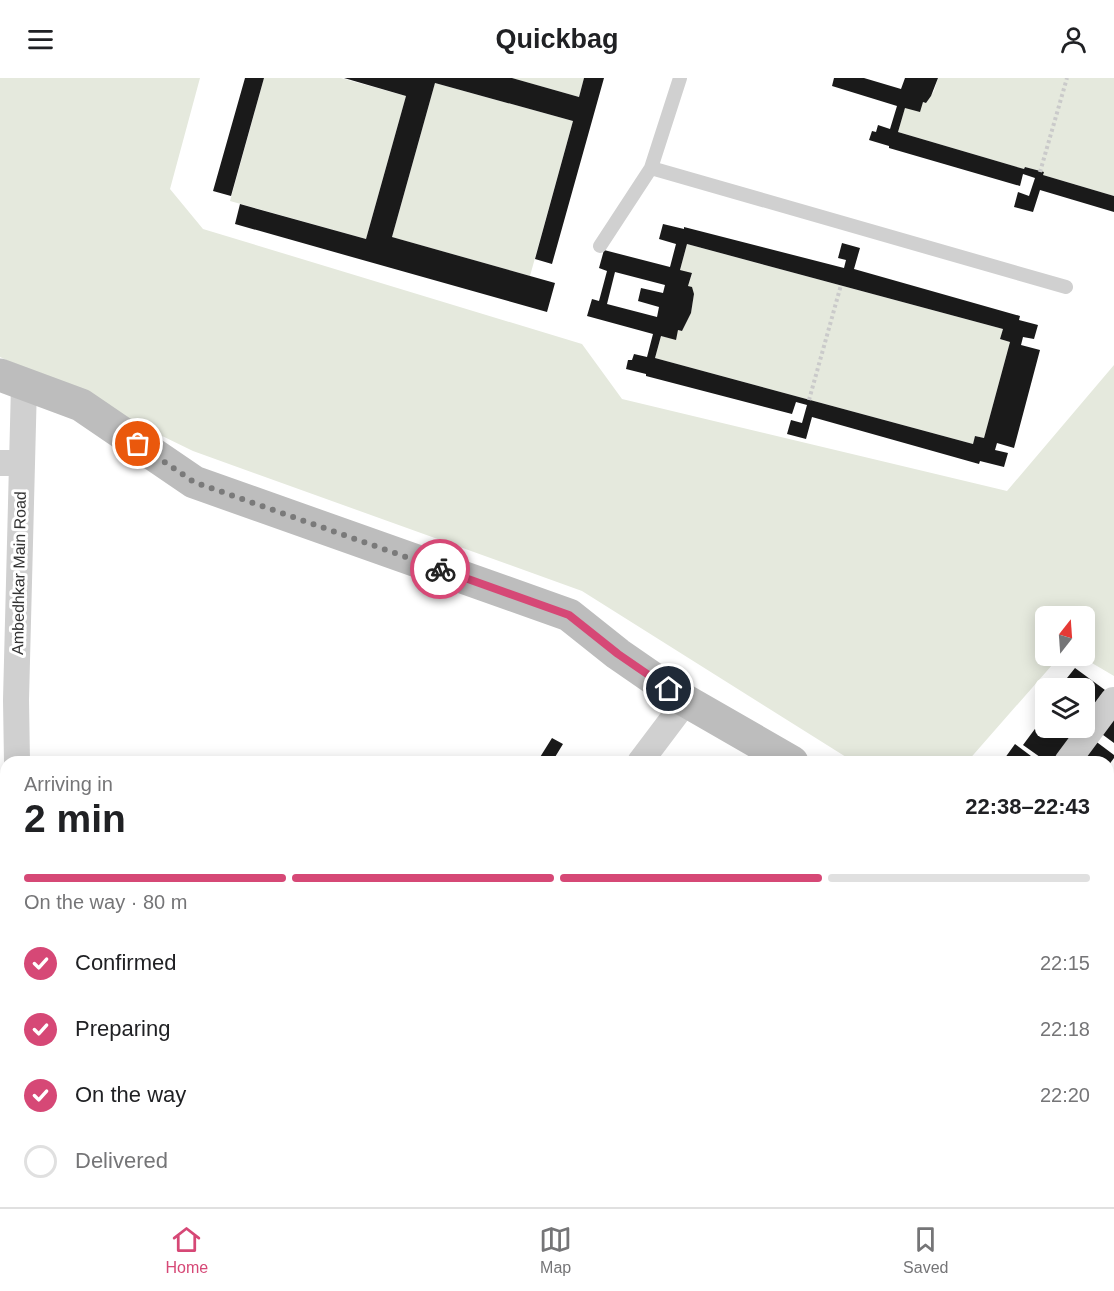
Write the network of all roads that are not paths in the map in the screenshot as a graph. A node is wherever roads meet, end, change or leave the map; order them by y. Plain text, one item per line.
1 (680, 78) edge
2 (651, 168) junction
3 (600, 246) dead end
4 (1066, 287) dead end
5 (12, 380) edge
6 (11, 463) edge
7 (9, 587) edge
8 (8, 700) edge
9 (1113, 700) edge
10 (686, 701) junction
11 (16, 756) edge
12 (645, 756) edge
13 (782, 756) edge
14 (1071, 756) edge

1 - 2 lane
2 - 3 lane
2 - 4 lane
5 - 6 street, Ambedhkar Main Road
5 - 10 street
6 - 7 street, Ambedhkar Main Road
7 - 8 street, Ambedhkar Main Road
8 - 11 street, Ambedhkar Main Road
9 - 14 street
10 - 12 street
10 - 13 street

